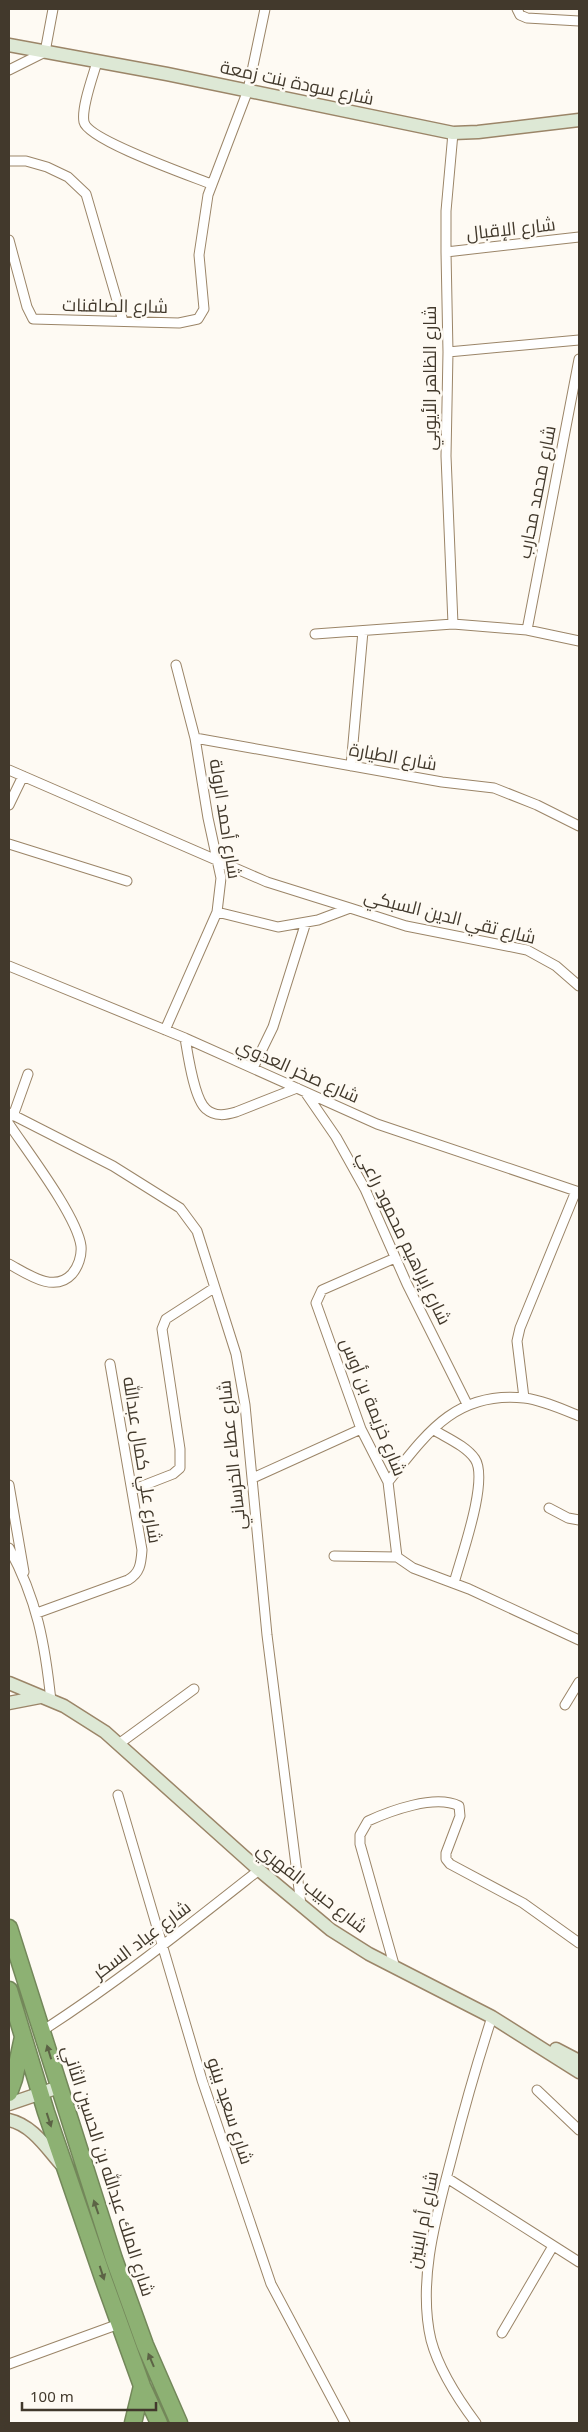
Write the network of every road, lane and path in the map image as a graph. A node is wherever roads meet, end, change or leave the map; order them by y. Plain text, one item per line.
1 (53, 9) edge
2 (265, 9) edge
3 (517, 9) edge
4 (579, 22) edge
5 (9, 45) edge
6 (45, 52) junction
7 (97, 62) junction
8 (9, 70) edge
9 (248, 90) junction
10 (579, 120) edge
11 (453, 133) junction
12 (9, 161) edge
13 (211, 184) junction
14 (579, 237) edge
15 (9, 240) edge
16 (446, 252) junction
17 (123, 321) junction
18 (579, 340) edge
19 (448, 352) junction
20 (579, 360) edge
21 (452, 624) junction
22 (528, 630) junction
23 (363, 631) junction
24 (315, 634) dead end
25 (579, 641) edge
26 (176, 665) dead end
27 (195, 738) junction
28 (350, 766) junction
29 (9, 770) edge
30 (23, 776) junction
31 (9, 805) edge
32 (579, 826) edge
33 (9, 844) edge
34 (218, 860) junction
35 (127, 881) dead end
36 (350, 908) junction
37 (217, 912) junction
38 (306, 922) junction
39 (9, 966) edge
40 (579, 986) edge
41 (166, 1030) junction
42 (185, 1038) junction
43 (253, 1068) junction
44 (28, 1074) dead end
45 (300, 1090) junction
46 (10, 1118) edge
47 (578, 1192) edge
48 (395, 1258) junction
49 (9, 1264) edge
50 (214, 1288) junction
51 (110, 1364) dead end
52 (524, 1398) junction
53 (466, 1404) junction
54 (579, 1416) edge
55 (361, 1429) junction
56 (434, 1430) junction
57 (252, 1478) junction
58 (388, 1482) junction
59 (9, 1485) edge
60 (132, 1490) junction
61 (549, 1508) dead end
62 (579, 1520) edge
63 (9, 1548) edge
64 (334, 1556) dead end
65 (397, 1558) junction
66 (26, 1582) junction
67 (454, 1583) junction
68 (37, 1613) junction
69 (579, 1640) edge
70 (579, 1682) edge
71 (9, 1684) edge
72 (194, 1689) dead end
73 (46, 1699) junction
74 (9, 1703) edge
75 (565, 1705) dead end
76 (120, 1743) junction
77 (118, 1795) dead end
78 (259, 1870) junction
79 (301, 1905) junction
80 (9, 1928) edge
81 (579, 1943) edge
82 (162, 1947) junction
83 (395, 1968) junction
84 (9, 1990) edge
85 (492, 2017) junction
86 (42, 2031) junction
87 (23, 2034) junction
88 (577, 2062) edge
89 (59, 2087) junction
90 (536, 2090) dead end
91 (9, 2094) edge
92 (41, 2094) junction
93 (9, 2104) edge
94 (9, 2120) edge
95 (579, 2130) edge
96 (66, 2169) junction
97 (446, 2178) junction
98 (553, 2246) junction
99 (579, 2262) edge
100 (119, 2324) junction
101 (502, 2333) dead end
102 (9, 2364) edge
103 (142, 2386) junction
104 (176, 2422) edge
105 (134, 2423) edge
106 (159, 2423) edge
107 (345, 2423) edge
108 (476, 2423) edge

1 - 6 street
2 - 9 street
3 - 4 street
5 - 6 street, شارع سودة بنت زمعة
6 - 7 street, شارع سودة بنت زمعة
6 - 8 street
7 - 9 street, شارع سودة بنت زمعة
7 - 13 street
9 - 11 street, شارع سودة بنت زمعة
9 - 13 street
10 - 11 street, شارع سودة بنت زمعة
11 - 16 street, شارع الظاهر الأيوبي
12 - 17 street
13 - 17 street, شارع الصافنات
14 - 16 street, شارع الإقبال
15 - 17 street, شارع الصافنات
16 - 19 street, شارع الظاهر الأيوبي
18 - 19 street
19 - 21 street, شارع الظاهر الأيوبي
20 - 22 street, شارع محمد محارب
21 - 22 street
21 - 23 street
22 - 25 street
23 - 24 street
23 - 28 street
26 - 27 street, شارع أحمد الرولة
27 - 28 street, شارع الطيارة
27 - 34 street, شارع أحمد الرولة
28 - 32 street, شارع الطيارة
29 - 30 street
30 - 31 street
30 - 34 street
33 - 35 street
34 - 36 street
34 - 37 street, شارع أحمد الرولة
36 - 38 street, شارع تقي الدين السبكي
36 - 40 street, شارع تقي الدين السبكي
37 - 38 street, شارع تقي الدين السبكي
37 - 41 street, شارع أحمد الرولة
38 - 43 street
39 - 41 street, شارع صخر العدوي
41 - 42 street, شارع صخر العدوي
42 - 43 street, شارع صخر العدوي
42 - 45 street
43 - 45 street, شارع صخر العدوي
44 - 46 street
45 - 47 street, شارع صخر العدوي
45 - 48 street, شارع إبراهيم محمود راعي
46 - 49 street
46 - 50 street, شارع عطاء الخرساني
47 - 52 street
48 - 53 street, شارع إبراهيم محمود راعي
48 - 55 street, شارع خزيمة بن أوس
50 - 57 street, شارع عطاء الخرساني
50 - 60 street
51 - 60 street, شارع علي كمال عبدالله
52 - 53 street
52 - 54 street
53 - 56 street
55 - 57 street
55 - 58 street, شارع خزيمة بن أوس
56 - 58 street
56 - 67 street
57 - 79 street, شارع عطاء الخرساني
58 - 65 street, شارع خزيمة بن أوس
59 - 66 street
60 - 68 street, شارع علي كمال عبدالله
61 - 62 street
63 - 66 street
64 - 65 street
65 - 67 street
66 - 68 street
67 - 69 street
68 - 73 street
70 - 75 street
71 - 73 street, شارع حبيب الفهري
72 - 76 street
73 - 74 street
73 - 76 street, شارع حبيب الفهري
76 - 78 street, شارع حبيب الفهري
77 - 82 street, شارع سعيد بينو
78 - 79 street, شارع حبيب الفهري
78 - 82 street, شارع عياد السكر
79 - 83 street, شارع حبيب الفهري
80 - 86 highway, شارع الملك عبدالله بن الحسين الثاني
81 - 83 street
82 - 86 street, شارع عياد السكر
82 - 107 street, شارع سعيد بينو
83 - 85 street, شارع حبيب الفهري
84 - 87 highway, شارع الملك عبدالله بن الحسين الثاني
85 - 88 street, شارع حبيب الفهري
85 - 97 street, شارع أم البنين
89 -> 86 highway, شارع الملك عبدالله بن الحسين الثاني
87 - 91 highway
87 - 92 highway, شارع الملك عبدالله بن الحسين الثاني
89 - 92 street
104 -> 89 highway, شارع الملك عبدالله بن الحسين الثاني
90 - 95 street
92 - 93 street
92 -> 96 highway, شارع الملك عبدالله بن الحسين الثاني
94 - 96 street
96 -> 100 highway, شارع الملك عبدالله بن الحسين الثاني
97 - 98 street
97 - 108 street, شارع أم البنين
98 - 99 street
98 - 101 street
100 - 102 street
100 - 103 highway, شارع الملك عبدالله بن الحسين الثاني
103 - 105 highway
103 - 106 highway, شارع الملك عبدالله بن الحسين الثاني

